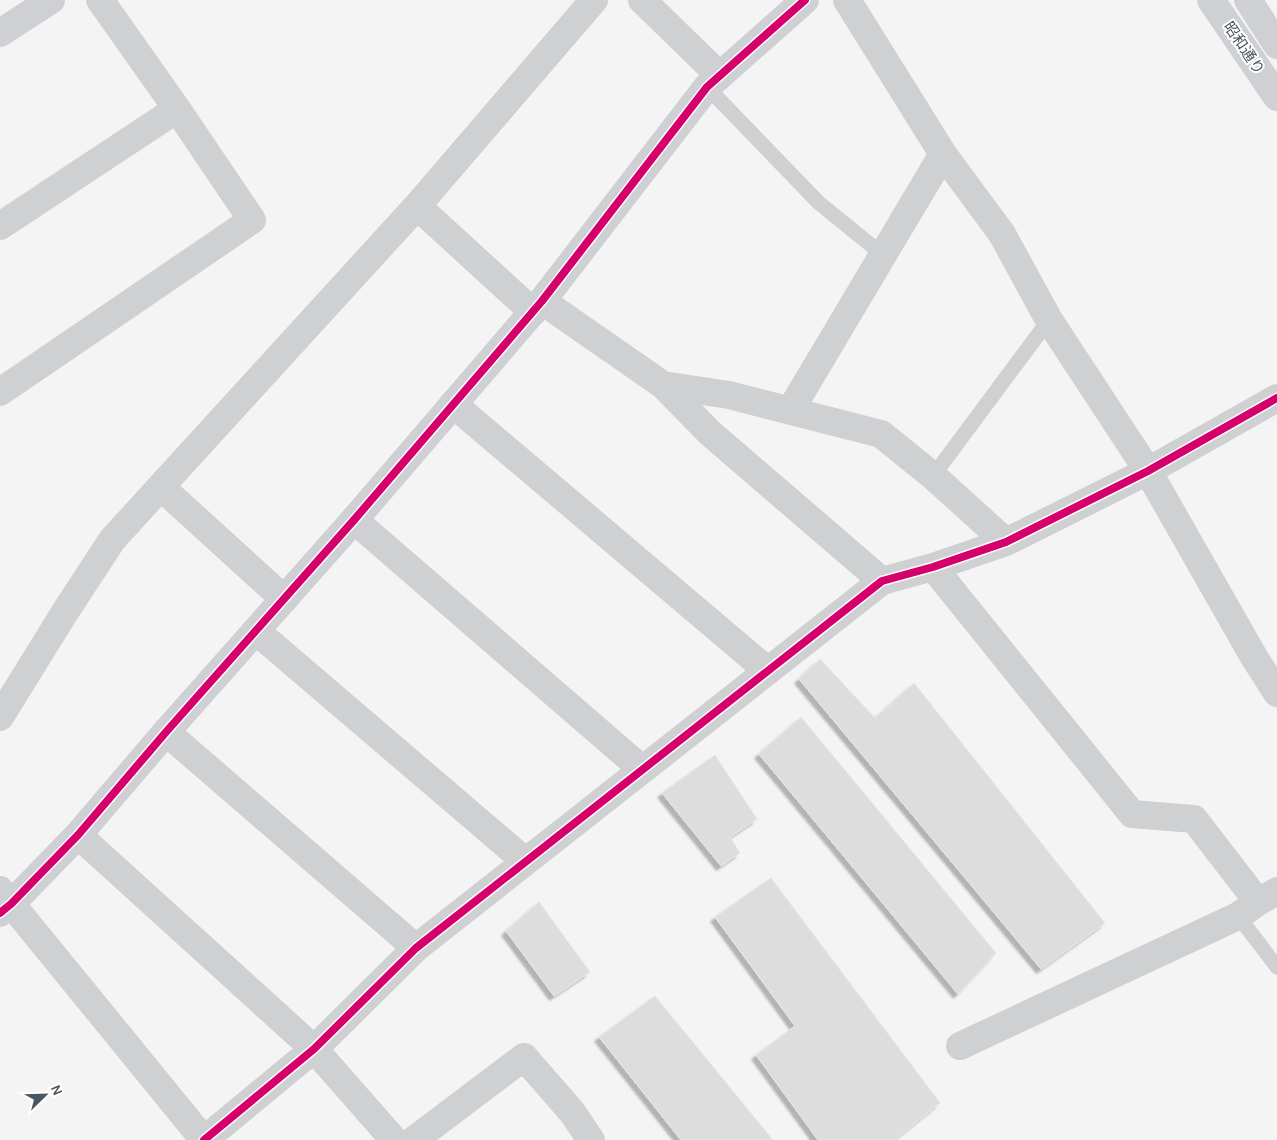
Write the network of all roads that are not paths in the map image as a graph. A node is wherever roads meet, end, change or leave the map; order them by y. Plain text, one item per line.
1 (51, 0) edge
2 (100, 0) edge
3 (594, 0) edge
4 (642, 0) edge
5 (806, 0) edge
6 (847, 0) edge
7 (1212, 0) edge
8 (1248, 0) edge
9 (0, 33) edge
10 (1277, 45) edge
11 (713, 81) junction
12 (1277, 96) edge
13 (177, 109) junction
14 (943, 154) junction
15 (417, 206) junction
16 (0, 226) edge
17 (882, 254) junction
18 (538, 307) junction
19 (1048, 320) junction
20 (663, 385) junction
21 (0, 392) edge
22 (1277, 398) edge
23 (453, 404) junction
24 (790, 411) junction
25 (1148, 472) junction
26 (933, 476) junction
27 (161, 487) junction
28 (354, 520) junction
29 (1006, 542) junction
30 (933, 567) junction
31 (882, 581) junction
32 (284, 599) junction
33 (256, 632) junction
34 (1269, 665) edge
35 (768, 671) junction
36 (1277, 693) edge
37 (5, 696) edge
38 (166, 732) junction
39 (642, 769) junction
40 (78, 835) junction
41 (525, 861) junction
42 (4, 902) edge
43 (1257, 903) edge
44 (416, 948) junction
45 (1277, 967) edge
46 (960, 1046) dead end
47 (314, 1049) junction
48 (204, 1140) edge
49 (394, 1140) edge
50 (414, 1140) edge
51 (591, 1140) edge

1 - 9 street
2 - 13 street
3 - 15 street
4 - 11 street
5 - 11 street
6 - 14 street
7 - 12 street, 昭和通り
8 - 10 street, 昭和通り
11 - 17 lane
11 - 18 street
13 - 16 street
13 - 21 street
14 - 17 street
14 - 19 street
15 - 18 street
15 - 27 street
17 - 24 street
18 - 20 street
18 - 23 street
19 - 25 street
19 - 26 lane
20 - 24 street
20 - 31 street
22 - 25 street
23 - 28 street
23 - 35 street
24 - 26 street
25 - 29 street
25 - 34 street
26 - 29 street
27 - 32 street
27 - 37 street
28 - 32 street
28 - 39 street
29 - 30 street
30 - 31 street
30 - 43 street
31 - 35 street
32 - 33 street
33 - 38 street
33 - 41 street
34 - 36 street
35 - 39 street
38 - 40 street
38 - 44 street
39 - 41 street
40 - 42 street
40 - 47 street
41 - 44 street
42 - 48 street
43 - 45 lane
43 - 46 street
44 - 47 street
47 - 48 street
47 - 49 street
50 - 51 street

